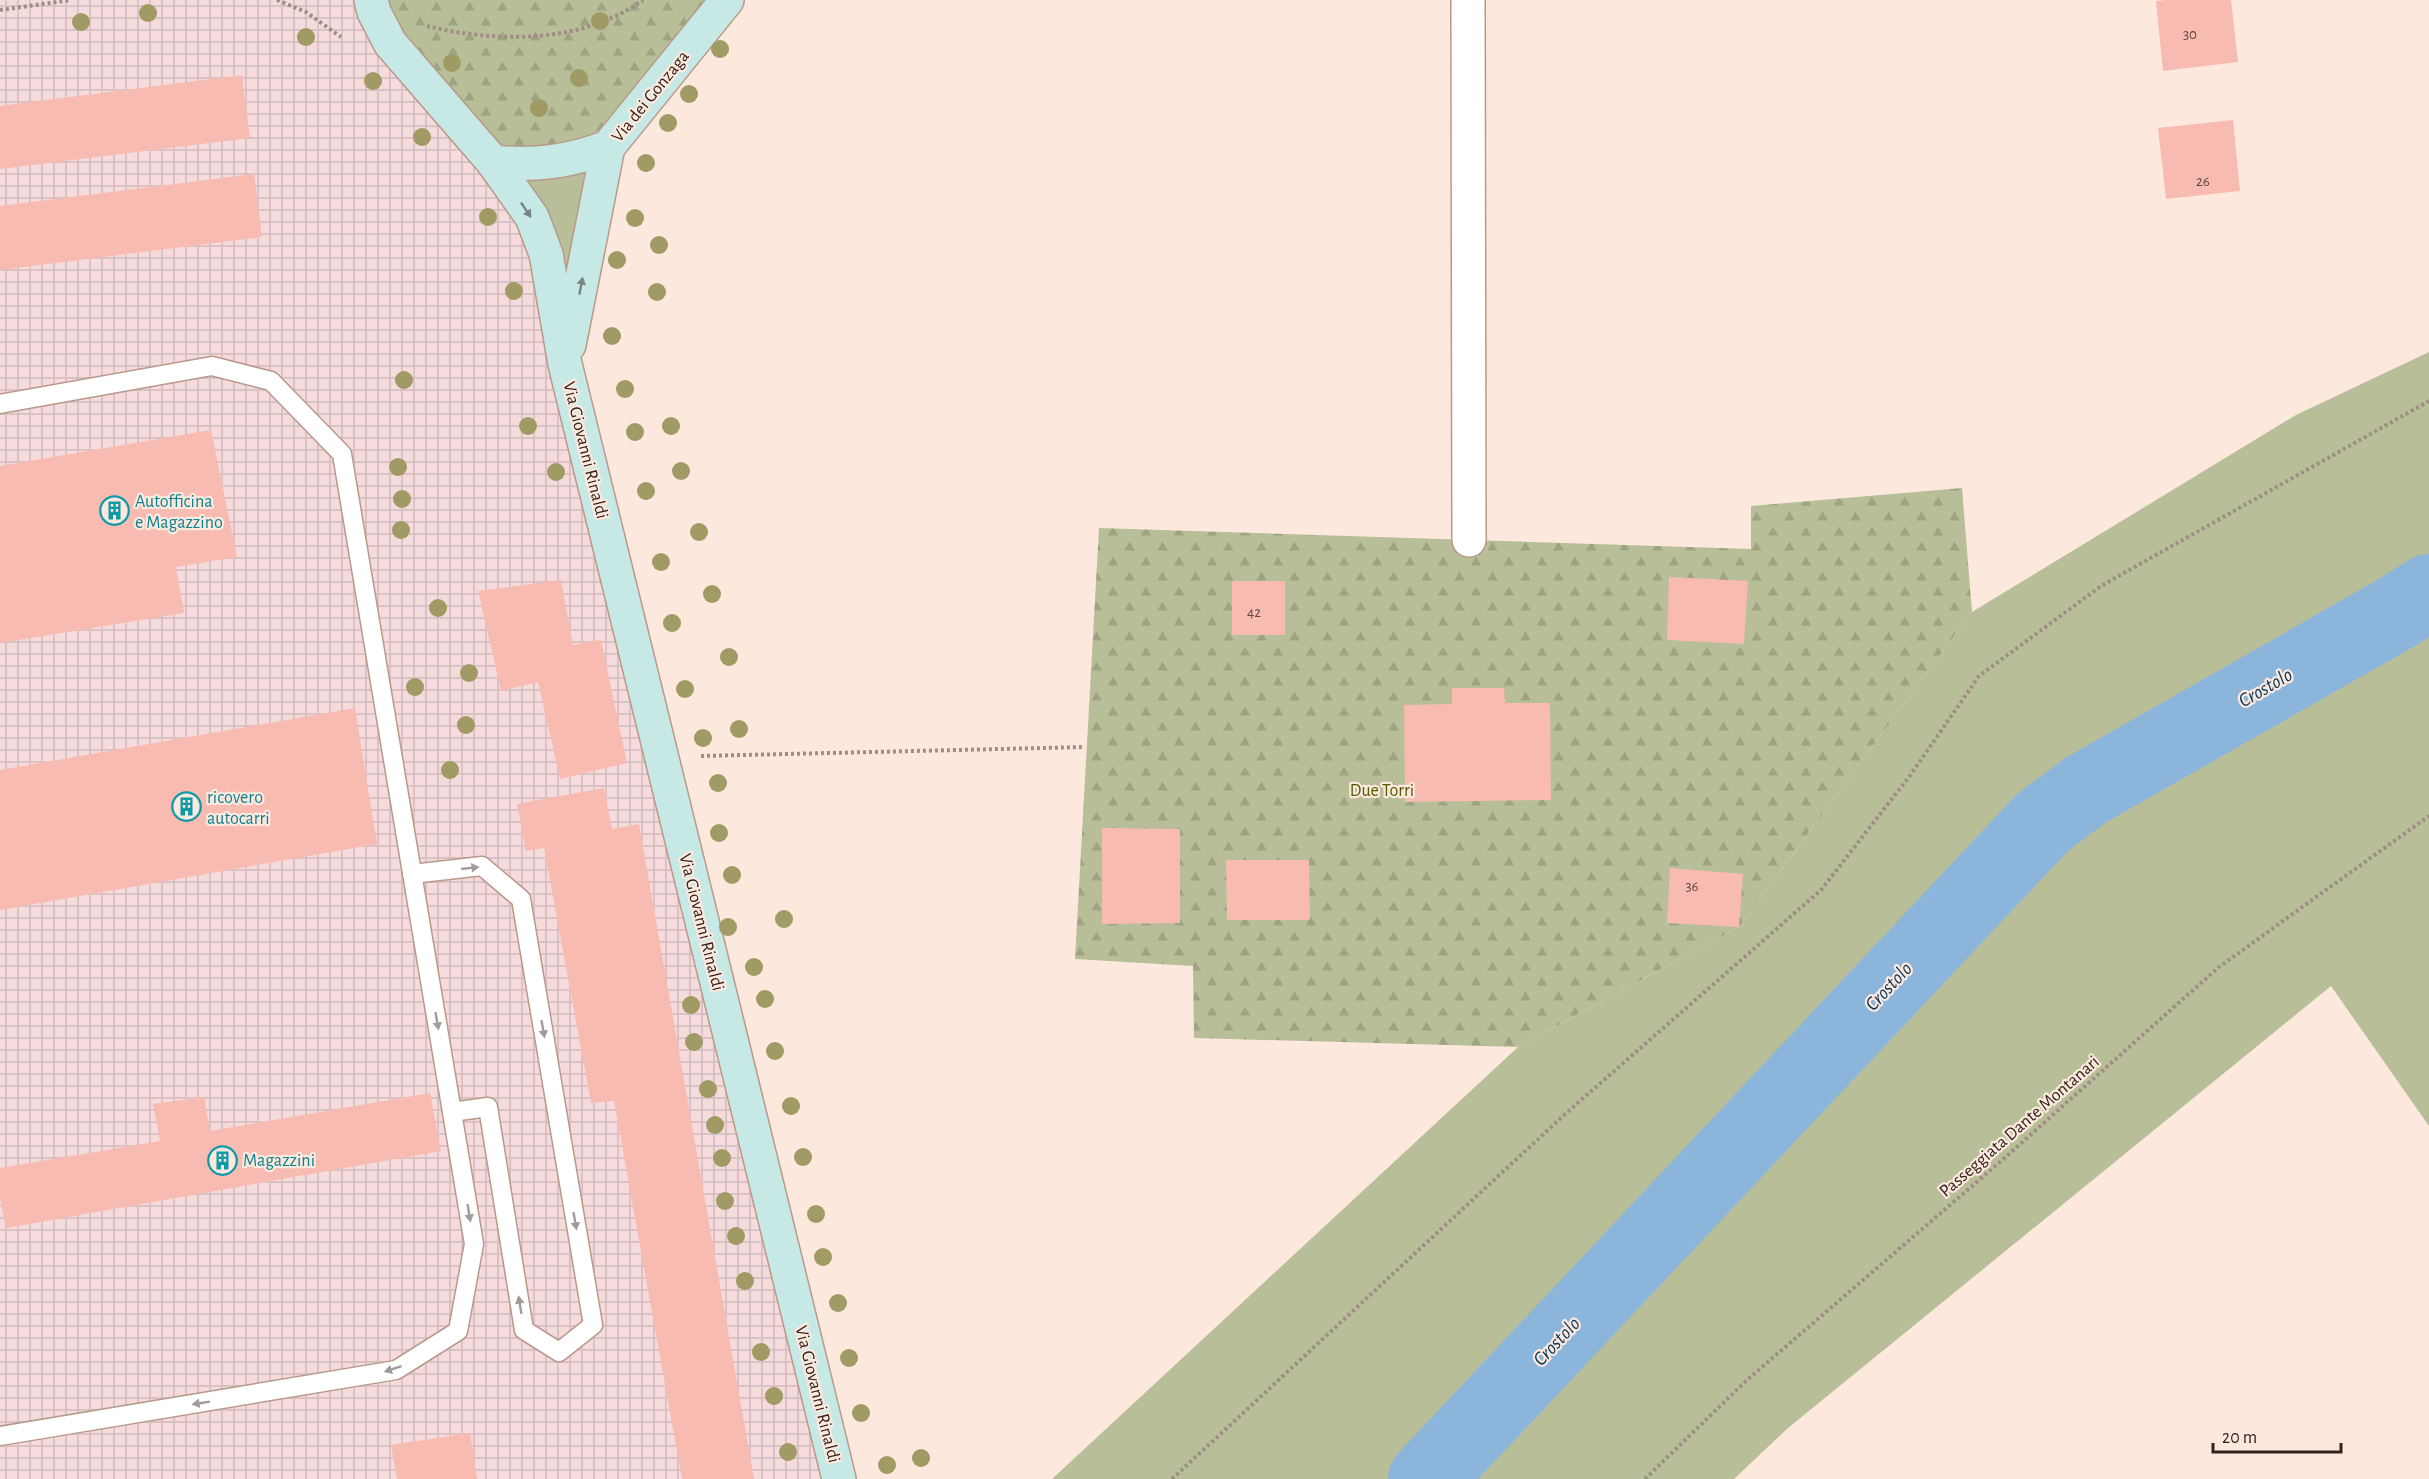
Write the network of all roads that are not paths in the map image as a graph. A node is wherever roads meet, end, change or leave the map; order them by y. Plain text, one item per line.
1 (727, 0) edge
2 (1468, 0) edge
3 (369, 4) edge
4 (608, 147) junction
5 (493, 162) junction
6 (565, 364) junction
7 (0, 404) edge
8 (1469, 540) dead end
9 (412, 874) junction
10 (452, 1112) junction
11 (0, 1436) edge
12 (839, 1479) edge

1 - 4 street, Via dei Gonzaga
2 - 8 street
3 - 5 street
4 - 5 street, Via dei Gonzaga
6 -> 4 street, Via Giovanni Rinaldi
5 -> 6 street, Via Giovanni Rinaldi
6 - 12 street, Via Giovanni Rinaldi
7 - 9 lane
9 -> 10 lane
9 -> 10 lane
10 -> 11 lane

